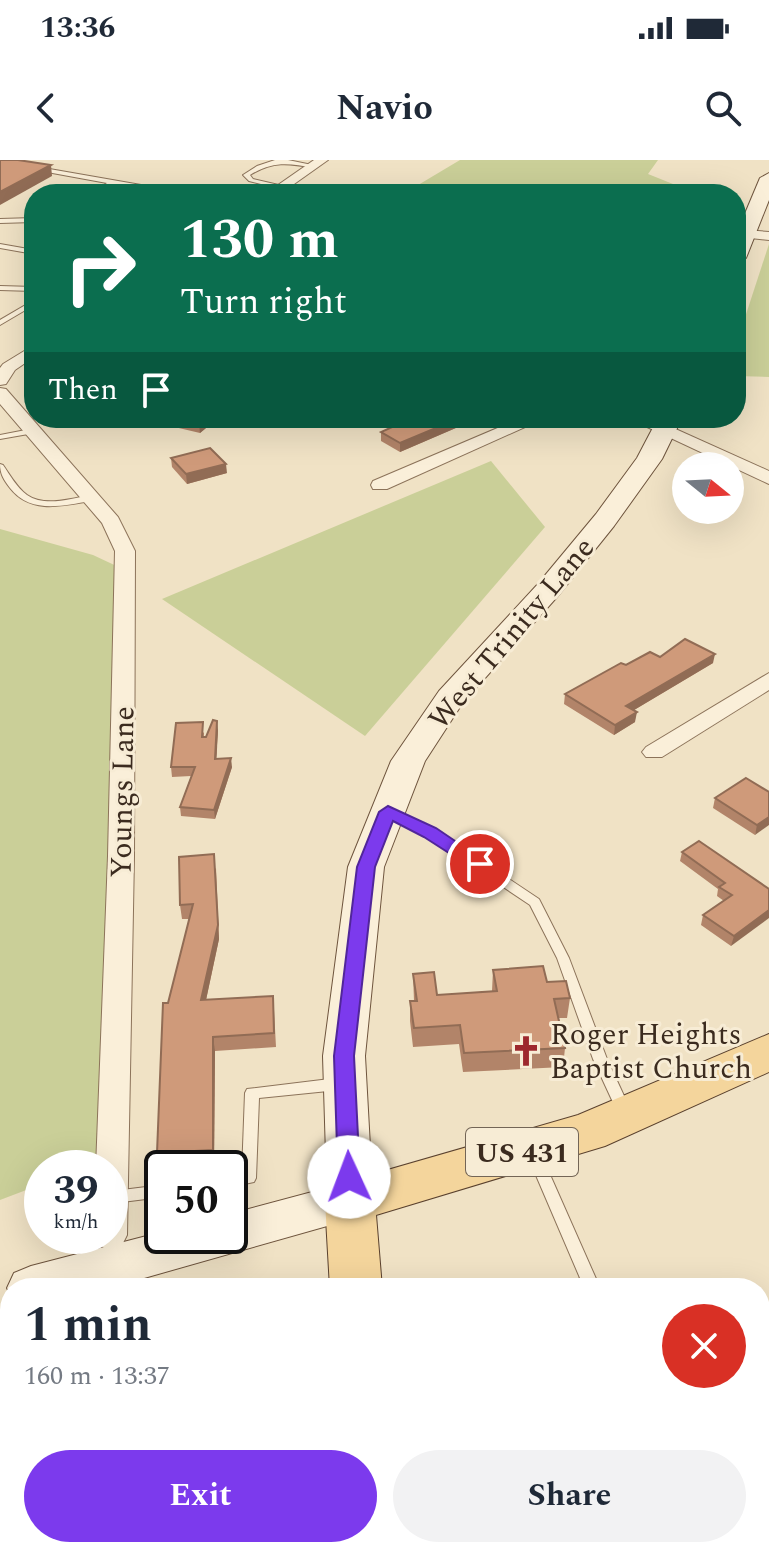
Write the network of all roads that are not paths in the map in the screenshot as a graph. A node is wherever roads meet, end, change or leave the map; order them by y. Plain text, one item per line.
1 (280, 160) edge
2 (318, 163) edge
3 (30, 167) edge
4 (769, 178) edge
5 (111, 183) joint
6 (117, 184) edge
7 (260, 184) edge
8 (286, 184) edge
9 (764, 202) edge
10 (24, 220) edge
11 (0, 221) edge
12 (746, 234) joint
13 (769, 236) edge
14 (0, 246) edge
15 (24, 250) edge
16 (0, 288) edge
17 (24, 289) edge
18 (24, 308) edge
19 (0, 323) edge
20 (24, 357) edge
21 (0, 380) edge
22 (0, 393) edge
23 (24, 422) edge
24 (29, 428) edge
25 (513, 428) edge
26 (656, 428) edge
27 (669, 428) edge
28 (31, 431) junction
29 (0, 437) edge
30 (0, 468) edge
31 (769, 478) edge
32 (380, 485) dead end
33 (90, 498) junction
34 (769, 680) edge
35 (654, 752) dead end
36 (388, 812) junction
37 (769, 1052) edge
38 (345, 1083) junction
39 (626, 1116) junction
40 (531, 1149) junction
41 (112, 1150) edge
42 (248, 1178) edge
43 (350, 1201) junction
44 (248, 1229) edge
45 (95, 1254) edge
46 (50, 1278) edge
47 (355, 1278) edge
48 (588, 1278) edge

1 - 2 lane
1 - 7 lane
2 - 8 street
3 - 5 lane
4 - 9 main road
5 - 6 lane
9 - 12 main road
10 - 11 lane
12 - 13 street
14 - 15 lane
16 - 17 lane
18 - 19 lane
20 - 21 street
22 - 23 street, Youngs Lane
24 - 28 street, Youngs Lane
25 - 32 street
26 - 36 main road, West Trinity Lane
27 - 31 street
28 - 29 lane
28 - 33 street, Youngs Lane
30 - 33 lane
33 - 41 street, Youngs Lane
34 - 35 street
36 - 38 main road, West Trinity Lane
36 - 39 lane
37 - 39 main road, US 431
38 - 42 lane
38 - 43 main road, West Trinity Lane
39 - 40 main road, US 431
40 - 43 main road, US 431
40 - 48 lane
43 - 44 main road
43 - 47 main road, West Trinity Lane
45 - 46 main road

